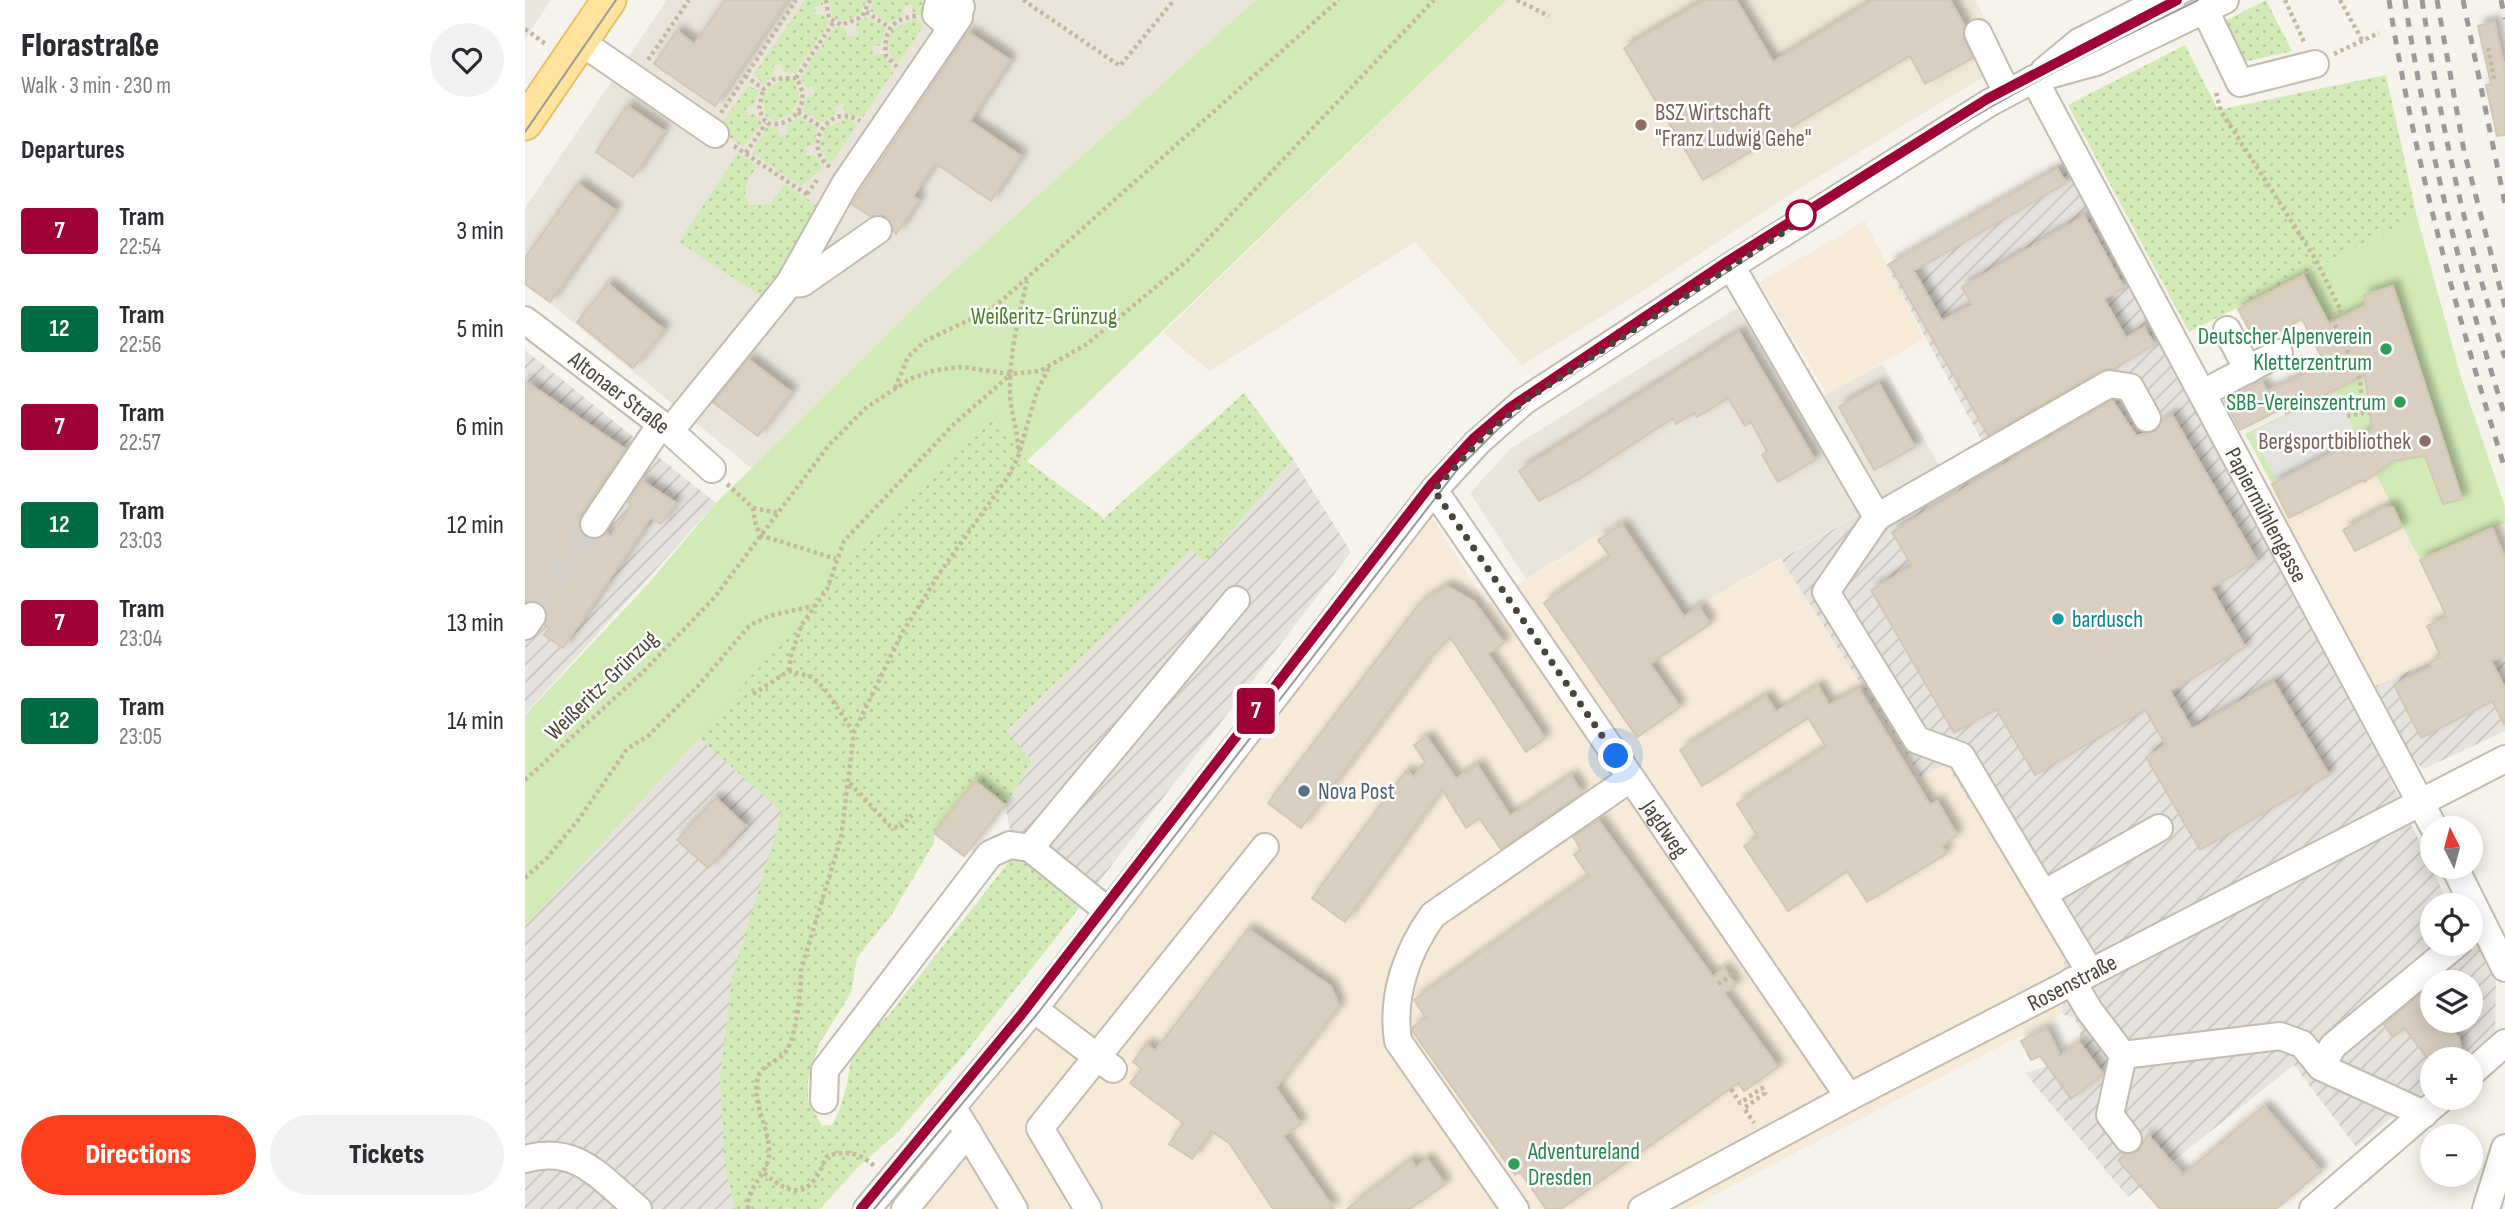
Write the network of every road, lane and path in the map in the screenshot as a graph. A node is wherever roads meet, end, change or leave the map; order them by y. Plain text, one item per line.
1 (610, 0) edge
2 (689, 0) edge
3 (796, 0) edge
4 (826, 0) edge
5 (870, 0) edge
6 (1023, 0) edge
7 (1174, 0) edge
8 (1339, 0) edge
9 (1434, 0) edge
10 (1517, 0) edge
11 (2162, 0) edge
12 (2285, 0) edge
13 (2340, 0) edge
14 (2215, 5) edge
15 (945, 9) edge
16 (866, 12) junction
17 (1549, 16) dead end
18 (834, 23) junction
19 (889, 27) junction
20 (1978, 33) dead end
21 (2379, 33) dead end
22 (2362, 40) junction
23 (581, 42) junction
24 (2488, 48) dead end
25 (2315, 64) junction
26 (900, 69) dead end
27 (745, 76) junction
28 (796, 78) junction
29 (635, 79) junction
30 (2034, 79) junction
31 (2494, 79) dead end
32 (763, 89) dead end
33 (2215, 90) dead end
34 (2007, 93) junction
35 (799, 112) junction
36 (525, 123) edge
37 (766, 123) junction
38 (864, 124) dead end
39 (821, 127) junction
40 (713, 131) junction
41 (746, 153) junction
42 (832, 169) dead end
43 (830, 210) junction
44 (878, 230) dead end
45 (1731, 265) junction
46 (1027, 279) junction
47 (789, 284) junction
48 (525, 320) edge
49 (2227, 330) dead end
50 (2279, 353) dead end
51 (1049, 367) junction
52 (2248, 370) junction
53 (1011, 374) junction
54 (894, 389) junction
55 (2203, 393) junction
56 (2370, 412) dead end
57 (2363, 413) junction
58 (2347, 416) dead end
59 (2147, 418) dead end
60 (665, 428) junction
61 (1018, 457) junction
62 (712, 469) joint
63 (1434, 490) junction
64 (753, 508) junction
65 (1874, 512) junction
66 (779, 513) junction
67 (594, 524) tunnel mouth
68 (763, 536) junction
69 (836, 559) junction
70 (1236, 600) dead end
71 (813, 606) junction
72 (789, 671) junction
73 (753, 694) dead end
74 (854, 732) junction
75 (2505, 759) edge
76 (1630, 778) junction
77 (525, 780) edge
78 (850, 782) junction
79 (2419, 801) junction
80 (912, 815) dead end
81 (2427, 816) edge
82 (2159, 828) dead end
83 (1265, 847) dead end
84 (1030, 848) junction
85 (525, 878) edge
86 (2045, 893) junction
87 (1109, 912) junction
88 (2483, 936) edge
89 (2442, 956) edge
90 (2505, 968) edge
91 (2081, 976) junction
92 (1730, 977) dead end
93 (1718, 984) dead end
94 (1034, 1009) junction
95 (2505, 1043) edge
96 (2123, 1055) junction
97 (1104, 1062) junction
98 (2483, 1062) edge
99 (2321, 1067) junction
100 (1731, 1089) dead end
101 (1849, 1097) junction
102 (824, 1100) dead end
103 (2420, 1101) edge
104 (953, 1108) junction
105 (1744, 1108) dead end
106 (2429, 1110) edge
107 (968, 1132) junction
108 (2128, 1139) dead end
109 (2505, 1148) edge
110 (525, 1159) edge
111 (764, 1173) junction
112 (890, 1182) junction
113 (638, 1209) edge
114 (748, 1209) edge
115 (867, 1209) edge
116 (905, 1209) edge
117 (1014, 1209) edge
118 (1087, 1209) edge
119 (1515, 1209) edge
120 (1643, 1209) edge
121 (2312, 1209) edge
122 (2486, 1209) edge

1 - 23 main road
2 - 29 path
3 - 27 path
4 - 18 path
5 - 16 path
6 - 7 path
8 - 46 path
9 - 51 path, Weißeritz-Grünzug
10 - 17 path
11 - 30 street
12 - 25 path
13 - 22 path
14 - 25 street
14 - 30 street
15 - 19 path
15 - 43 street
16 - 18 path
16 - 19 path
18 - 28 path
19 - 26 path
20 - 34 street
21 - 22 path
22 - 25 path
23 - 29 street
23 - 36 main road
24 - 31 path
27 - 28 path
27 - 40 path
28 - 35 path
29 - 40 street
30 - 34 street
30 - 55 street, Papiermühlengasse
32 - 37 path
33 - 57 path
34 - 45 street
35 - 37 path
35 - 39 path
37 - 41 path
38 - 39 path
39 - 42 path
40 - 41 path
41 - 43 path
43 - 47 street
44 - 47 street
45 - 63 street
45 - 65 street
46 - 53 path
46 - 54 path
47 - 60 street
48 - 60 street, Altonaer Straße
49 - 52 street
50 - 52 street
51 - 53 path, Weißeritz-Grünzug
51 - 61 path
52 - 55 street
53 - 54 path, Weißeritz-Grünzug
53 - 61 path
53 - 69 path
54 - 66 path, Weißeritz-Grünzug
55 - 79 street, Papiermühlengasse
56 - 57 path
57 - 58 path
59 - 65 street
60 - 62 street, Altonaer Straße
60 - 67 street
61 - 74 path
62 - 64 path
63 - 76 street, Jagdweg
63 - 87 street
64 - 66 path
64 - 68 path
65 - 86 street
66 - 68 path, Weißeritz-Grünzug
68 - 69 path
68 - 77 path, Weißeritz-Grünzug
69 - 71 path
70 - 84 street
71 - 72 path
71 - 85 path
72 - 73 path
72 - 74 path
74 - 78 path
75 - 79 street, Rosenstraße
76 - 101 street, Jagdweg
76 - 119 street
78 - 80 path
78 - 111 path
79 - 81 street, Papiermühlengasse
79 - 91 street, Rosenstraße
82 - 86 street
83 - 97 street
84 - 87 street
84 - 102 street
86 - 91 street
87 - 94 street
88 - 90 street
89 - 99 street
91 - 96 street
91 - 101 street, Rosenstraße
92 - 93 path
94 - 97 street
94 - 104 street
95 - 98 street
96 - 99 street
96 - 108 street
97 - 118 street
99 - 103 street
100 - 105 path
101 - 120 street, Rosenstraße
104 - 107 street
104 - 112 street
106 - 121 street
107 - 116 street
107 - 117 street
109 - 122 street
110 - 113 street
111 - 112 path
111 - 114 path
112 - 115 street

